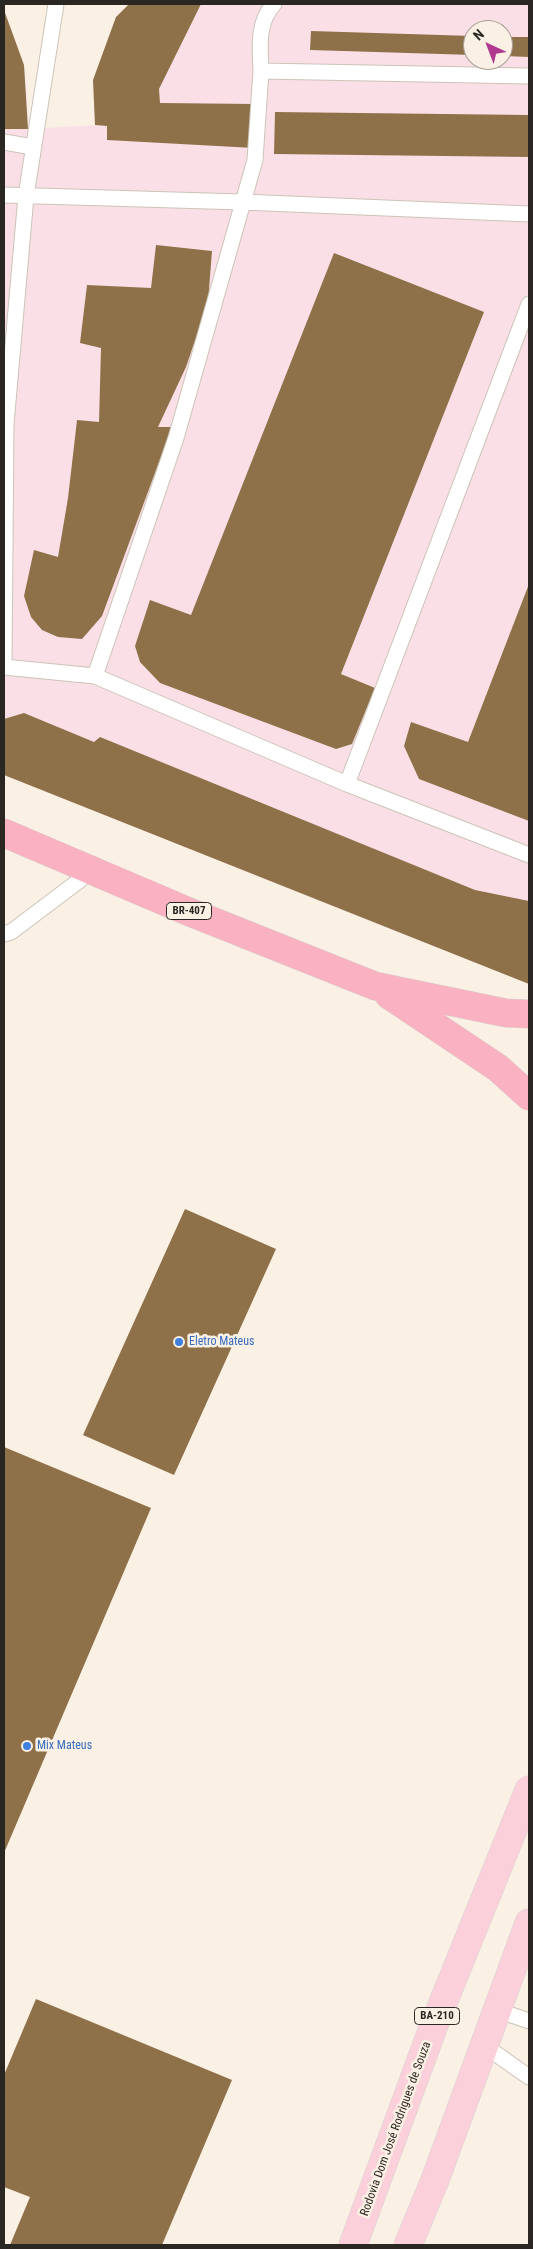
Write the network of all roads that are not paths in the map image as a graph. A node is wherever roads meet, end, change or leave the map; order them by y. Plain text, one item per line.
1 (56, 4) edge
2 (274, 4) edge
3 (261, 71) junction
4 (529, 76) edge
5 (4, 142) edge
6 (33, 147) junction
7 (4, 195) edge
8 (26, 196) junction
9 (242, 202) junction
10 (529, 214) edge
11 (529, 304) edge
12 (4, 667) edge
13 (95, 676) junction
14 (347, 784) junction
15 (4, 833) edge
16 (529, 855) edge
17 (87, 868) junction
18 (4, 934) edge
19 (376, 986) junction
20 (529, 1014) edge
21 (529, 1096) edge
22 (529, 1790) edge
23 (529, 1923) edge
24 (498, 2010) junction
25 (529, 2021) edge
26 (485, 2046) junction
27 (529, 2077) edge
28 (353, 2245) edge
29 (408, 2245) edge

1 - 6 lane
2 - 3 lane
3 - 4 lane
3 - 9 lane
5 - 6 lane
6 - 8 lane
7 - 8 lane
8 - 9 lane
8 - 12 lane
9 - 10 lane
9 - 13 lane
11 - 14 lane
12 - 13 lane
13 - 14 lane
14 - 16 lane
15 - 17 highway, BR-407
17 - 18 lane
17 - 19 highway, BR-407
19 - 20 highway, BR-407
19 - 21 highway, BR-407
22 - 28 main road, Rodovia Dom José Rodrigues de Souza / BA-210
23 - 24 main road
24 - 25 lane
24 - 26 main road
26 - 27 lane
26 - 29 main road

